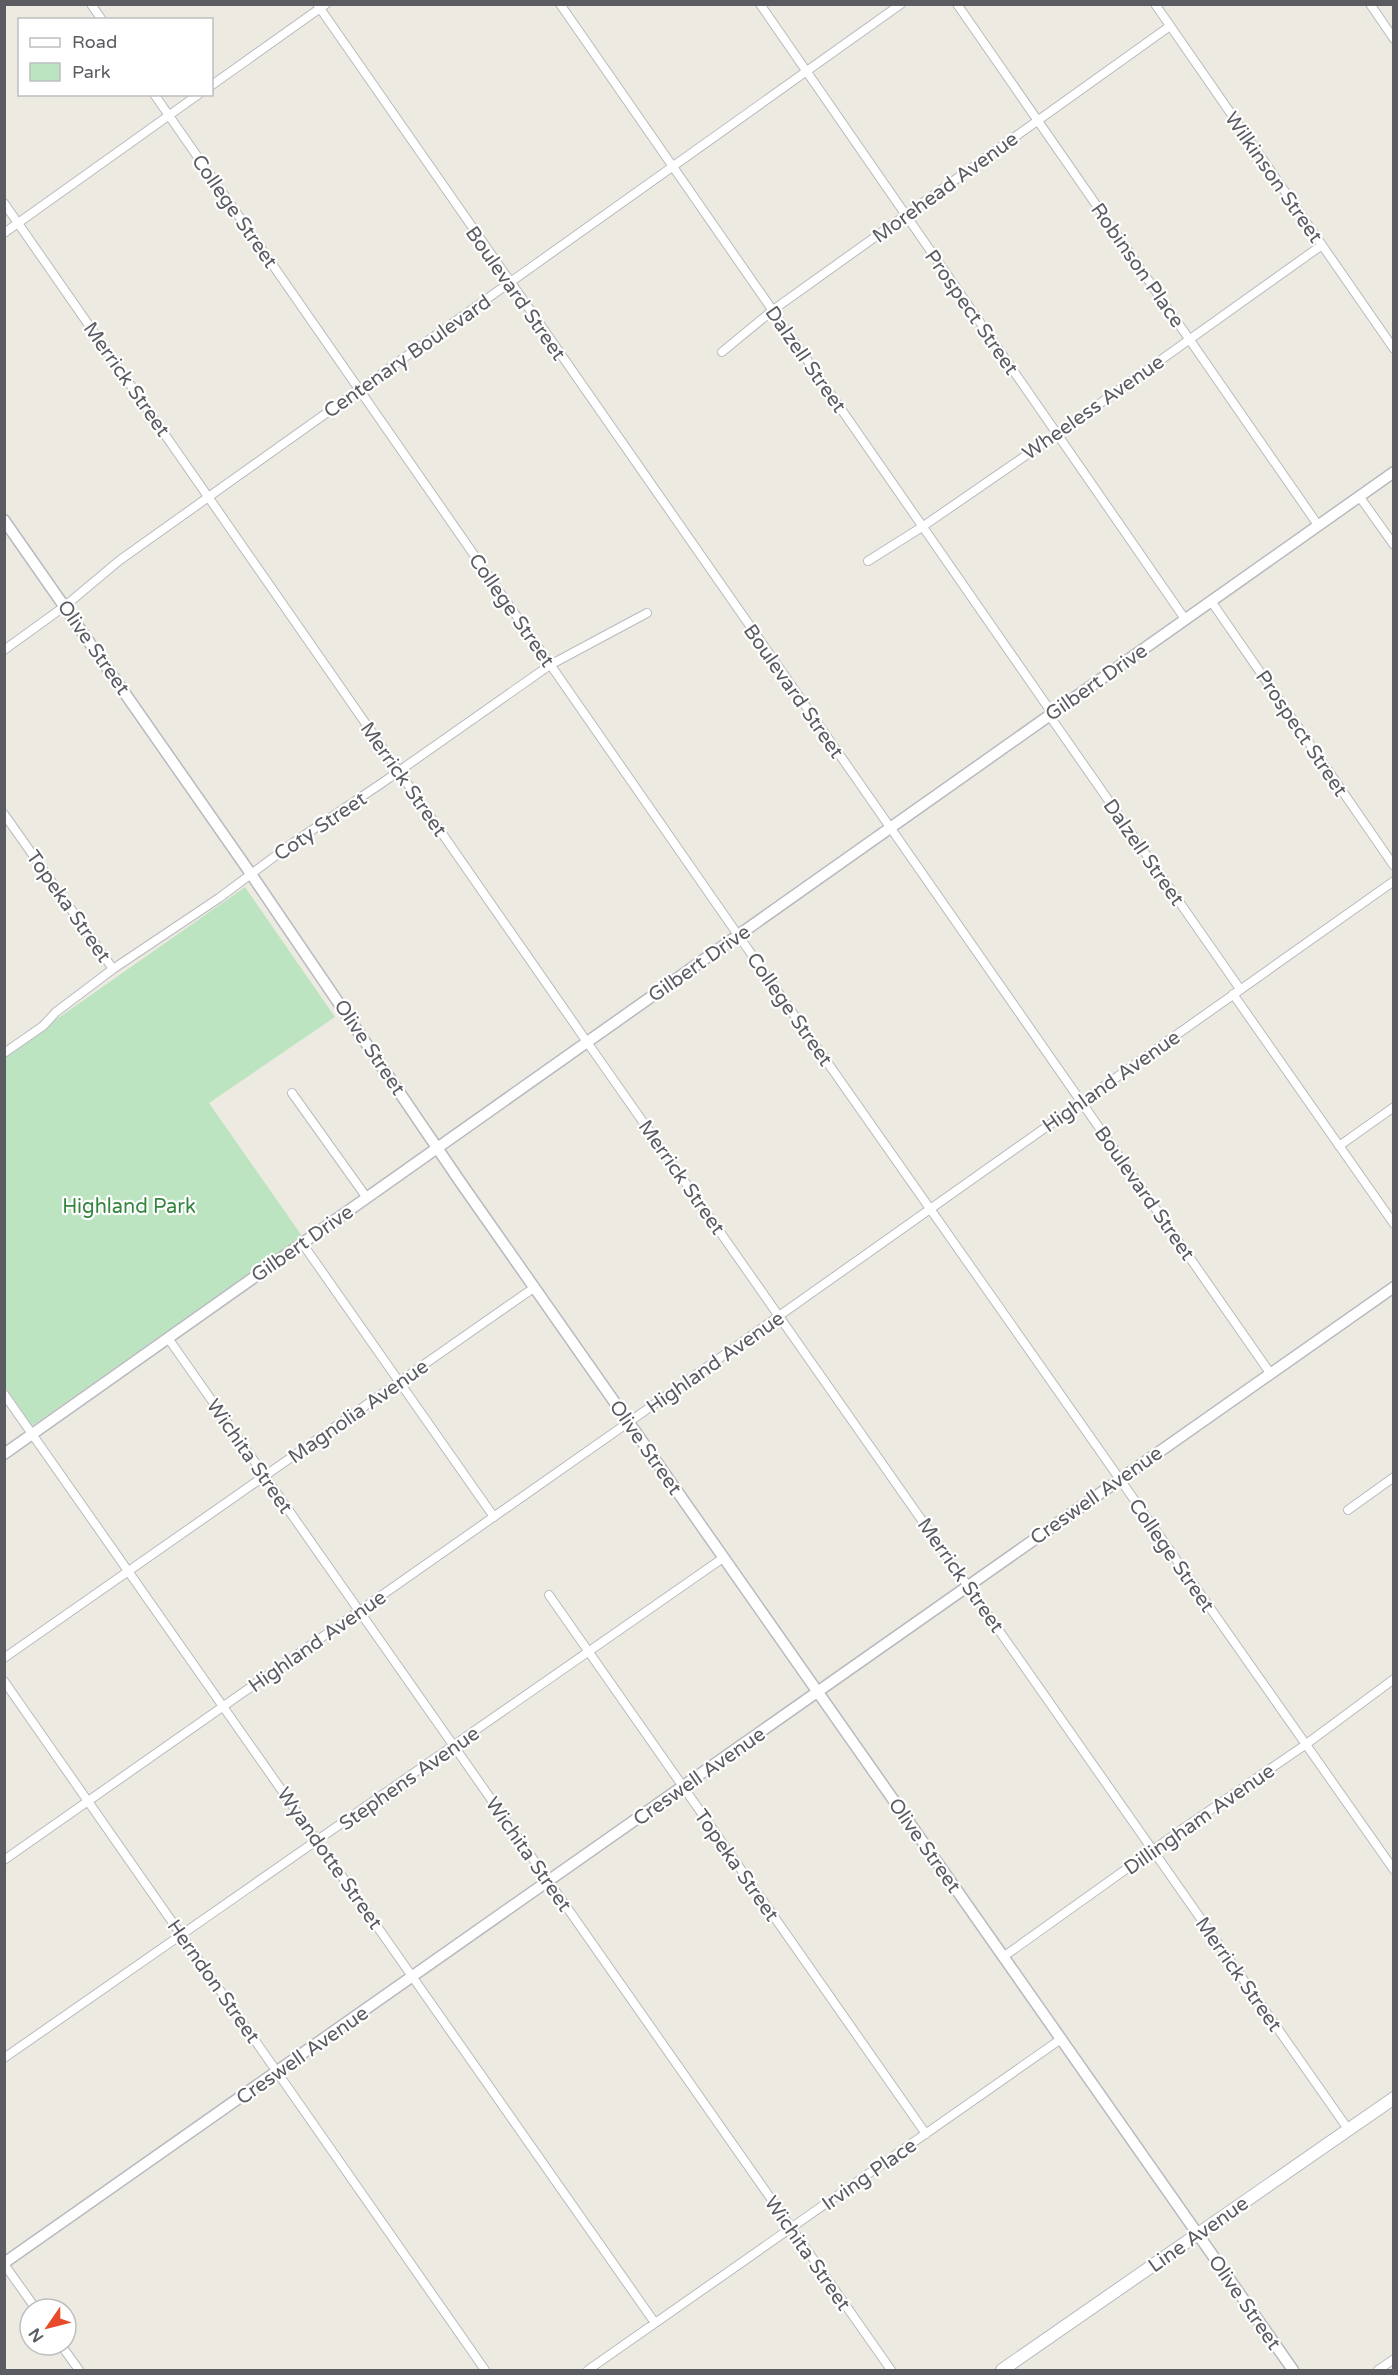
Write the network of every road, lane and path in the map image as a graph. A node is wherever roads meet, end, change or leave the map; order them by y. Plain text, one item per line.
1 (92, 4) edge
2 (560, 4) edge
3 (759, 4) edge
4 (902, 4) edge
5 (957, 4) edge
6 (1155, 4) edge
7 (1370, 4) edge
8 (321, 6) edge
9 (101, 18) edge
10 (1170, 26) junction
11 (1394, 39) edge
12 (807, 72) junction
13 (213, 84) edge
14 (155, 96) edge
15 (195, 96) edge
16 (169, 116) junction
17 (1037, 120) junction
18 (673, 167) junction
19 (4, 203) edge
20 (905, 215) junction
21 (18, 223) junction
22 (4, 233) edge
23 (1322, 245) junction
24 (510, 283) junction
25 (772, 310) junction
26 (1188, 338) junction
27 (1394, 349) edge
28 (722, 352) dead end
29 (359, 390) junction
30 (1057, 434) junction
31 (1394, 472) edge
32 (1359, 496) junction
33 (208, 497) junction
34 (4, 520) edge
35 (1318, 525) junction
36 (922, 527) junction
37 (1394, 545) edge
38 (868, 561) dead end
39 (1211, 601) junction
40 (65, 606) junction
41 (647, 613) dead end
42 (1185, 619) junction
43 (4, 650) edge
44 (550, 665) junction
45 (1050, 714) junction
46 (399, 771) junction
47 (4, 814) edge
48 (890, 829) junction
49 (1394, 866) edge
50 (251, 874) junction
51 (1394, 881) edge
52 (738, 935) junction
53 (113, 969) junction
54 (1237, 992) junction
55 (587, 1042) junction
56 (4, 1053) edge
57 (292, 1093) dead end
58 (1081, 1102) junction
59 (1394, 1107) edge
60 (1339, 1146) junction
61 (438, 1147) junction
62 (366, 1198) junction
63 (930, 1209) junction
64 (1394, 1224) edge
65 (302, 1243) junction
66 (535, 1287) junction
67 (1394, 1287) edge
68 (779, 1316) junction
69 (168, 1338) junction
70 (1270, 1373) junction
71 (399, 1382) junction
72 (4, 1394) edge
73 (629, 1422) junction
74 (33, 1434) junction
75 (4, 1454) edge
76 (264, 1477) junction
77 (1394, 1477) edge
78 (1119, 1479) junction
79 (1348, 1510) dead end
80 (494, 1517) junction
81 (723, 1558) junction
82 (129, 1572) junction
83 (968, 1586) junction
84 (549, 1595) dead end
85 (359, 1611) junction
86 (589, 1652) junction
87 (4, 1658) edge
88 (1394, 1679) edge
89 (4, 1681) edge
90 (818, 1692) junction
91 (224, 1706) junction
92 (1305, 1745) junction
93 (454, 1747) junction
94 (683, 1788) junction
95 (89, 1801) junction
96 (319, 1841) junction
97 (1153, 1850) junction
98 (4, 1860) edge
99 (1394, 1870) edge
100 (548, 1881) junction
101 (182, 1934) junction
102 (1002, 1957) junction
103 (413, 1976) junction
104 (1061, 2039) junction
105 (4, 2058) edge
106 (277, 2072) junction
107 (1394, 2098) edge
108 (1348, 2129) junction
109 (926, 2134) junction
110 (791, 2229) junction
111 (1197, 2234) junction
112 (4, 2263) edge
113 (28, 2297) edge
114 (655, 2323) junction
115 (70, 2357) edge
116 (1394, 2360) edge
117 (79, 2370) edge
118 (485, 2370) edge
119 (588, 2370) edge
120 (891, 2370) edge
121 (1002, 2370) edge
122 (1293, 2370) edge
123 (1378, 2370) edge

1 - 9 street
2 - 18 street, Dalzell Street
3 - 12 street, Prospect Street
4 - 12 street, Centenary Boulevard
5 - 17 street, Robinson Place
6 - 10 street, Wilkinson Street
7 - 11 street
8 - 13 street
8 - 24 street, Boulevard Street
10 - 17 street, Morehead Avenue
10 - 23 street, Wilkinson Street
12 - 18 street, Centenary Boulevard
12 - 20 street, Prospect Street
14 - 16 street, College Street
15 - 16 street
16 - 21 street
16 - 29 street, College Street
17 - 20 street, Morehead Avenue
17 - 26 street, Robinson Place
18 - 24 street, Centenary Boulevard
18 - 25 street, Dalzell Street
19 - 21 street, Merrick Street
20 - 25 street, Morehead Avenue
20 - 30 street, Prospect Street
21 - 22 street
21 - 33 street, Merrick Street
23 - 26 street, Wheeless Avenue
23 - 27 street, Wilkinson Street
24 - 29 street, Centenary Boulevard
24 - 48 street, Boulevard Street
25 - 28 street, Morehead Avenue
25 - 36 street, Dalzell Street
26 - 30 street, Wheeless Avenue
26 - 35 street, Robinson Place
29 - 33 street, Centenary Boulevard
29 - 44 street, College Street
30 - 36 street, Wheeless Avenue
30 - 42 street, Prospect Street
31 - 32 street, Gilbert Drive
32 - 35 street, Gilbert Drive
32 - 37 street
33 - 40 street, Centenary Boulevard
33 - 46 street, Merrick Street
34 - 40 street, Olive Street
35 - 39 street, Gilbert Drive
36 - 38 street, Wheeless Avenue
36 - 45 street, Dalzell Street
39 - 42 street, Gilbert Drive
39 - 49 street, Prospect Street
40 - 43 street, Centenary Boulevard
40 - 50 street, Olive Street
41 - 44 street, Coty Street
42 - 45 street, Gilbert Drive
44 - 46 street, Coty Street
44 - 52 street, College Street
45 - 48 street, Gilbert Drive
45 - 54 street, Dalzell Street
46 - 50 street, Coty Street
46 - 55 street, Merrick Street
47 - 53 street, Topeka Street
48 - 52 street, Gilbert Drive
48 - 58 street, Boulevard Street
50 - 53 street, Coty Street
50 - 61 street, Olive Street
51 - 54 street, Highland Avenue
52 - 55 street, Gilbert Drive
52 - 63 street, College Street
53 - 56 street, Coty Street
54 - 58 street, Highland Avenue
54 - 60 street, Dalzell Street
55 - 61 street, Gilbert Drive
55 - 68 street, Merrick Street
57 - 62 street
58 - 63 street, Highland Avenue
58 - 70 street, Boulevard Street
59 - 60 street
60 - 64 street, Dalzell Street
61 - 62 street, Gilbert Drive
61 - 66 street, Olive Street
62 - 65 street, Gilbert Drive
63 - 68 street, Highland Avenue
63 - 78 street, College Street
65 - 69 street, Gilbert Drive
65 - 71 street
66 - 71 street, Magnolia Avenue
66 - 73 street, Olive Street
67 - 70 street, Creswell Avenue
68 - 73 street, Highland Avenue
68 - 83 street, Merrick Street
69 - 74 street, Gilbert Drive
69 - 76 street, Wichita Street
70 - 78 street, Creswell Avenue
71 - 76 street, Magnolia Avenue
71 - 80 street
72 - 74 street, Wyandotte Street
73 - 80 street, Highland Avenue
73 - 81 street, Olive Street
74 - 75 street, Gilbert Drive
74 - 82 street, Wyandotte Street
76 - 82 street, Magnolia Avenue
76 - 85 street, Wichita Street
77 - 79 street
78 - 83 street, Creswell Avenue
78 - 92 street, College Street
80 - 85 street, Highland Avenue
81 - 86 street, Stephens Avenue
81 - 90 street, Olive Street
82 - 87 street, Magnolia Avenue
82 - 91 street, Wyandotte Street
83 - 90 street, Creswell Avenue
83 - 97 street, Merrick Street
84 - 86 street, Topeka Street
85 - 91 street, Highland Avenue
85 - 93 street, Wichita Street
86 - 93 street, Stephens Avenue
86 - 94 street, Topeka Street
88 - 92 street, Dillingham Avenue
89 - 95 street, Herndon Street
90 - 94 street, Creswell Avenue
90 - 102 street, Olive Street
91 - 95 street, Highland Avenue
91 - 96 street, Wyandotte Street
92 - 97 street, Dillingham Avenue
92 - 99 street, College Street
93 - 96 street, Stephens Avenue
93 - 100 street, Wichita Street
94 - 100 street, Creswell Avenue
94 - 109 street, Topeka Street
95 - 98 street, Highland Avenue
95 - 101 street, Herndon Street
96 - 101 street, Stephens Avenue
96 - 103 street, Wyandotte Street
97 - 102 street, Dillingham Avenue
97 - 108 street, Merrick Street
100 - 103 street, Creswell Avenue
100 - 110 street, Wichita Street
101 - 105 street, Stephens Avenue
101 - 106 street, Herndon Street
102 - 104 street, Olive Street
103 - 106 street, Creswell Avenue
103 - 114 street, Wyandotte Street
104 - 109 street, Irving Place
104 - 111 street, Olive Street
106 - 112 street, Creswell Avenue
106 - 118 street, Herndon Street
107 - 108 main road, Line Avenue
108 - 111 main road, Line Avenue
109 - 110 street, Irving Place
110 - 114 street, Irving Place
110 - 120 street, Wichita Street
111 - 121 main road, Line Avenue
111 - 122 street, Olive Street
112 - 113 street
114 - 119 street, Irving Place
115 - 117 street
116 - 123 street

